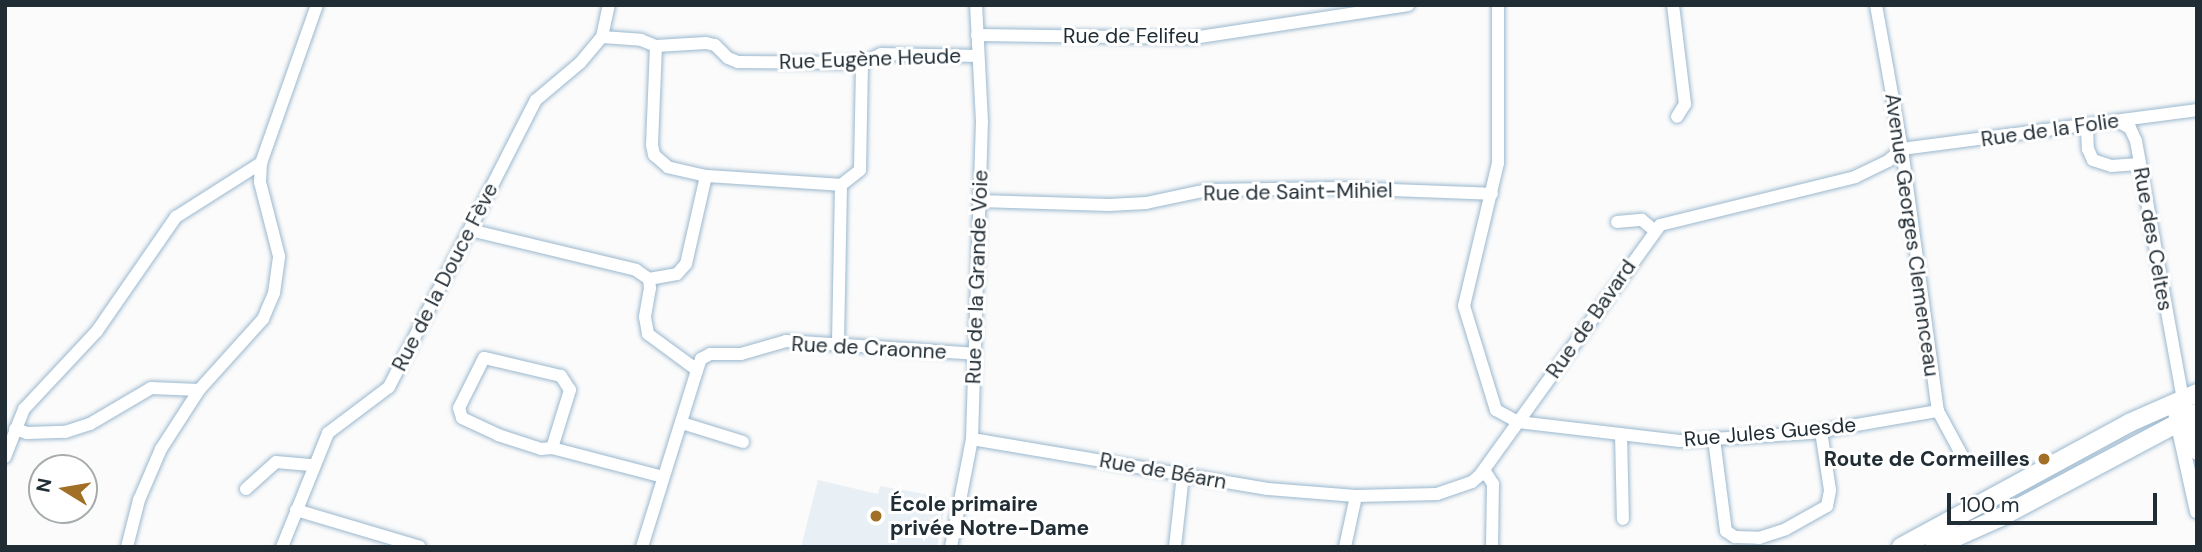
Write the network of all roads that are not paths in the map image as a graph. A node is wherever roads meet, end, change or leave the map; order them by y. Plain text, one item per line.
1 (317, 5) edge
2 (608, 5) edge
3 (976, 5) edge
4 (1408, 5) edge
5 (1498, 5) edge
6 (1674, 5) edge
7 (1876, 5) edge
8 (1346, 10) edge
9 (978, 35) junction
10 (602, 37) junction
11 (656, 46) junction
12 (978, 56) junction
13 (862, 63) junction
14 (2197, 110) edge
15 (1677, 117) dead end
16 (2119, 122) junction
17 (2087, 126) junction
18 (1902, 149) junction
19 (261, 163) junction
20 (2139, 164) junction
21 (706, 176) junction
22 (841, 186) junction
23 (1492, 194) junction
24 (979, 201) junction
25 (1617, 222) dead end
26 (470, 230) junction
27 (1654, 230) junction
28 (649, 279) junction
29 (838, 342) junction
30 (975, 354) junction
31 (697, 370) junction
32 (199, 390) junction
33 (2184, 398) edge
34 (1938, 411) junction
35 (2188, 418) edge
36 (1518, 422) junction
37 (682, 423) junction
38 (15, 429) junction
39 (1821, 431) junction
40 (1620, 434) junction
41 (972, 439) junction
42 (1714, 439) junction
43 (743, 442) dead end
44 (552, 448) junction
45 (2197, 453) edge
46 (5, 457) edge
47 (1964, 459) dead end
48 (313, 465) junction
49 (1484, 470) junction
50 (1183, 474) junction
51 (663, 477) junction
52 (246, 489) dead end
53 (1356, 496) junction
54 (296, 510) junction
55 (2197, 511) edge
56 (1623, 519) dead end
57 (1970, 539) edge
58 (127, 547) edge
59 (282, 547) edge
60 (420, 547) edge
61 (642, 547) edge
62 (951, 547) edge
63 (1175, 547) edge
64 (1345, 547) edge
65 (1492, 547) edge
66 (1901, 547) edge
67 (1934, 547) edge

1 - 19 street
2 - 10 street, Rue de la Douce Fève
3 - 9 street, Rue de la Grande Voie
4 - 8 street, Rue de Felifeu
5 - 23 street
6 - 15 street
7 - 18 street, Avenue Georges Clemenceau
8 - 9 street, Rue de Felifeu
9 - 12 street, Rue de la Grande Voie
10 - 11 street, Rue Eugène Heude
10 - 26 street, Rue de la Douce Fève
11 - 13 street, Rue Eugène Heude
11 - 21 street
12 - 13 street, Rue Eugène Heude
12 - 24 street, Rue de la Grande Voie
13 - 22 street
14 - 16 street, Rue de la Folie
16 - 17 street, Rue de la Folie
16 - 20 street, Rue des Celtes
17 - 18 street, Rue de la Folie
17 - 20 street
18 - 27 street
18 - 34 street, Avenue Georges Clemenceau
19 - 32 street
19 - 38 street
20 - 33 street, Rue des Celtes
21 - 22 street
21 - 28 street
22 - 29 street
23 - 24 street, Rue de Saint-Mihiel
23 - 36 street
24 - 30 street, Rue de la Grande Voie
25 - 27 street
26 - 28 street
26 - 48 street, Rue de la Douce Fève
27 - 36 street, Rue de Bavard
28 - 31 street
29 - 30 street, Rue de Craonne
29 - 31 street, Rue de Craonne
30 - 41 street, Rue de la Grande Voie
31 - 37 street
32 - 38 street
32 - 58 street
33 - 35 street
33 - 66 main road
34 - 39 street, Rue Jules Guesde
34 - 47 street, Avenue Georges Clemenceau
35 - 45 street
35 - 55 street
35 - 57 main road
36 - 40 street, Rue Jules Guesde
36 - 49 street, Rue de Bavard
37 - 43 street
37 - 51 street
38 - 46 street
39 - 42 street, Rue Jules Guesde
39 - 42 street
40 - 42 street, Rue Jules Guesde
40 - 56 street
41 - 50 street, Rue de Béarn
41 - 62 street, Rue de la Grande Voie
44 - 44 street
44 - 51 street
48 - 52 street
48 - 54 street, Rue de la Douce Fève
49 - 53 street, Rue de Bavard
49 - 65 street
50 - 53 street, Rue de Béarn
50 - 63 street
51 - 61 street
53 - 64 street
54 - 59 street, Rue de la Douce Fève
54 - 60 street
57 - 67 main road

